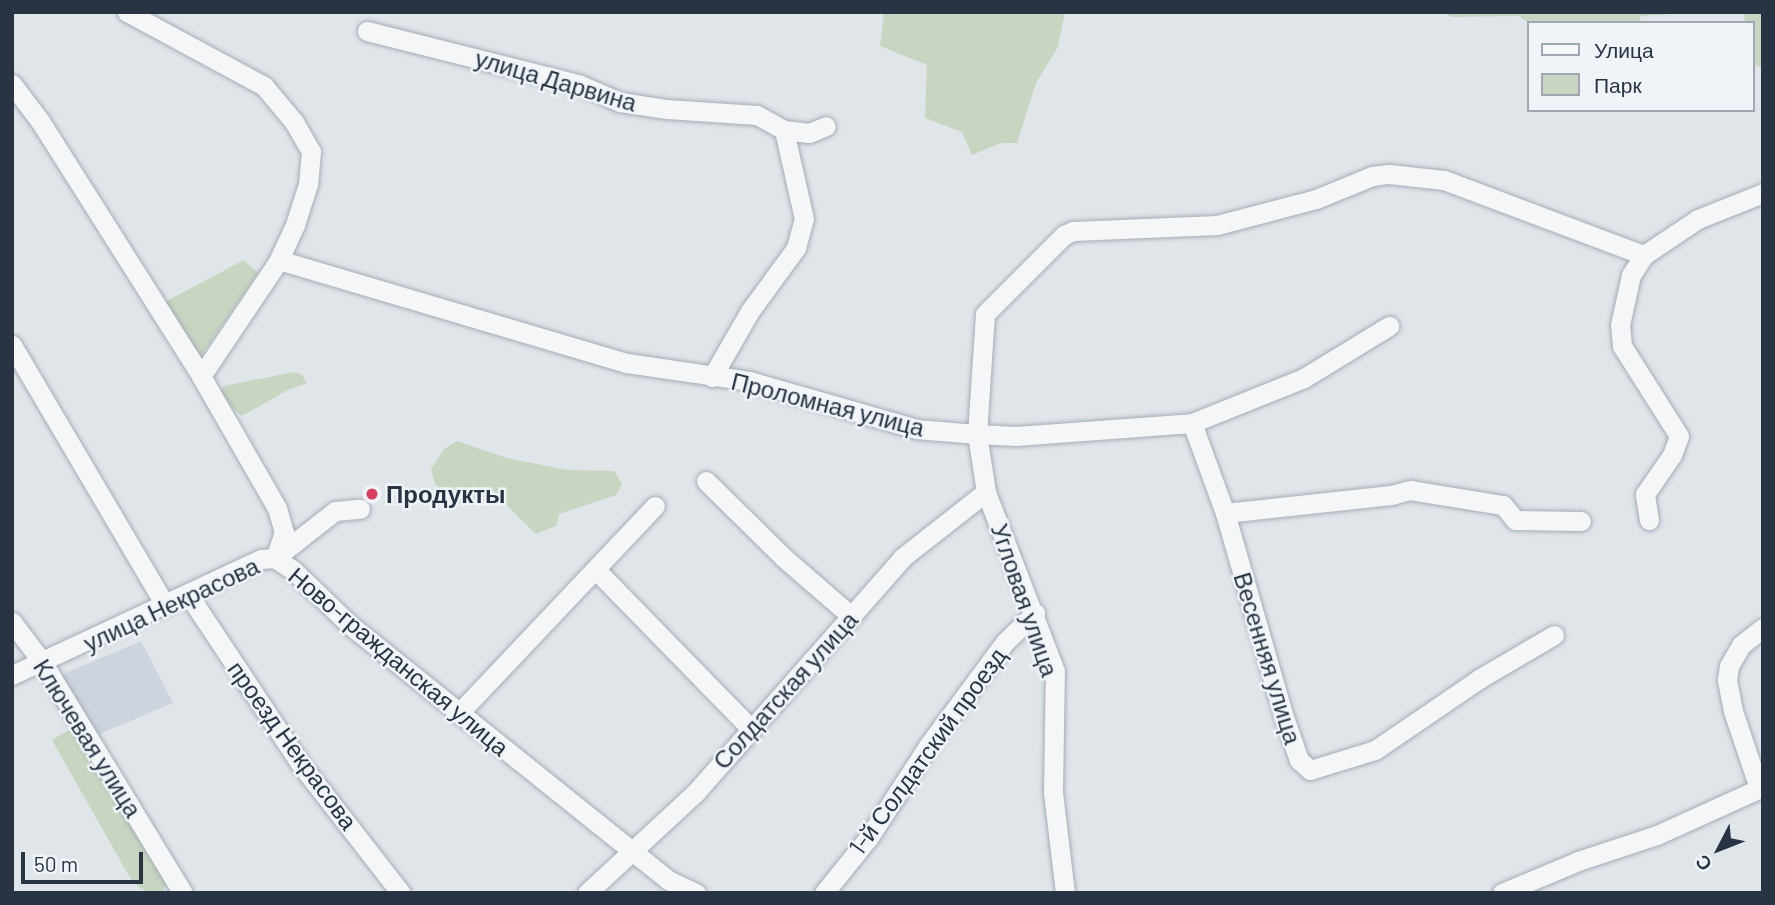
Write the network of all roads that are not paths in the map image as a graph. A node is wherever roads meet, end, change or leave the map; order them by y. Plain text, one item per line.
1 (127, 12) edge
2 (367, 31) dead end
3 (12, 84) edge
4 (826, 126) dead end
5 (784, 130) junction
6 (1763, 192) edge
7 (1644, 254) junction
8 (279, 260) junction
9 (1389, 326) dead end
10 (12, 345) edge
11 (201, 376) junction
12 (712, 377) junction
13 (1192, 423) junction
14 (977, 434) junction
15 (706, 481) dead end
16 (986, 492) junction
17 (655, 506) dead end
18 (360, 509) dead end
19 (1224, 513) junction
20 (1649, 520) dead end
21 (1581, 522) dead end
22 (275, 558) junction
23 (596, 570) junction
24 (188, 594) junction
25 (165, 605) junction
26 (1035, 613) junction
27 (850, 615) junction
28 (12, 622) edge
29 (1763, 628) edge
30 (1554, 635) dead end
31 (43, 663) junction
32 (12, 676) edge
33 (459, 713) junction
34 (750, 728) junction
35 (1761, 788) edge
36 (632, 851) junction
37 (183, 893) edge
38 (401, 893) edge
39 (587, 893) edge
40 (696, 893) edge
41 (824, 893) edge
42 (1065, 893) edge
43 (1502, 893) edge

1 - 8 street
2 - 5 street, улица Дарвина
3 - 11 street, Ново-гражданская улица
4 - 5 street, улица Дарвина
5 - 12 street
6 - 7 street
7 - 14 street
7 - 20 street
8 - 11 street
8 - 12 street, Проломная улица
9 - 13 street, Проломная улица
10 - 25 street
11 - 22 street, Ново-гражданская улица
12 - 14 street, Проломная улица
13 - 14 street, Проломная улица
13 - 19 street, Весенняя улица
14 - 16 street, Угловая улица
15 - 27 street
16 - 26 street, Угловая улица
16 - 27 street, Солдатская улица
17 - 23 street
18 - 22 street, улица Некрасова
19 - 21 street
19 - 30 street, Весенняя улица
22 - 24 street, улица Некрасова
22 - 33 street, Ново-гражданская улица
23 - 33 street
23 - 34 street
24 - 25 street, улица Некрасова
24 - 38 street, проезд Некрасова
25 - 31 street, улица Некрасова
26 - 41 street, 1-й Солдатский проезд
26 - 42 street, Угловая улица
27 - 34 street, Солдатская улица
28 - 31 street, Ключевая улица
29 - 35 street
31 - 32 street, улица Некрасова
31 - 37 street, Ключевая улица
33 - 36 street, Ново-гражданская улица
34 - 36 street, Солдатская улица
35 - 43 street
36 - 39 street, Солдатская улица
36 - 40 street, Ново-гражданская улица

